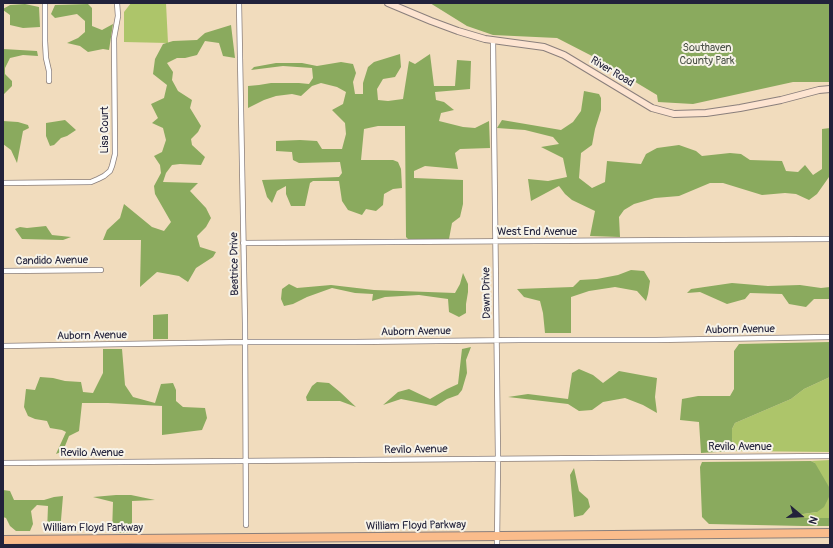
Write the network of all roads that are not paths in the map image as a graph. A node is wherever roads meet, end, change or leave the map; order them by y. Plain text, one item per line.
1 (45, 3) edge
2 (117, 3) edge
3 (239, 3) edge
4 (388, 3) edge
5 (493, 40) junction
6 (49, 81) dead end
7 (830, 90) edge
8 (3, 183) edge
9 (830, 239) edge
10 (496, 242) junction
11 (243, 243) junction
12 (101, 270) dead end
13 (3, 271) edge
14 (830, 338) edge
15 (497, 340) junction
16 (245, 342) junction
17 (3, 346) edge
18 (830, 456) edge
19 (498, 458) junction
20 (246, 462) junction
21 (3, 463) edge
22 (246, 525) dead end
23 (830, 533) edge
24 (497, 536) junction
25 (3, 540) edge
26 (497, 545) edge

1 - 6 street
2 - 8 street, Lisa Court
3 - 11 street, Beatrice Drive
4 - 5 street, River Road
5 - 7 street, River Road
5 - 10 street, Dawn Drive
9 - 10 street, West End Avenue
10 - 11 street, West End Avenue
10 - 15 street, Dawn Drive
11 - 16 street, Beatrice Drive
12 - 13 street, Candido Avenue
14 - 15 street, Auborn Avenue
15 - 16 street, Auborn Avenue
15 - 19 street, Dawn Drive
16 - 17 street, Auborn Avenue
16 - 20 street, Beatrice Drive
18 - 19 street, Revilo Avenue
19 - 20 street, Revilo Avenue
19 - 24 street, Dawn Drive
20 - 21 street, Revilo Avenue
20 - 22 street, Beatrice Drive
23 - 24 highway, William Floyd Parkway
24 - 25 highway, William Floyd Parkway
24 - 26 street, Dawn Drive

